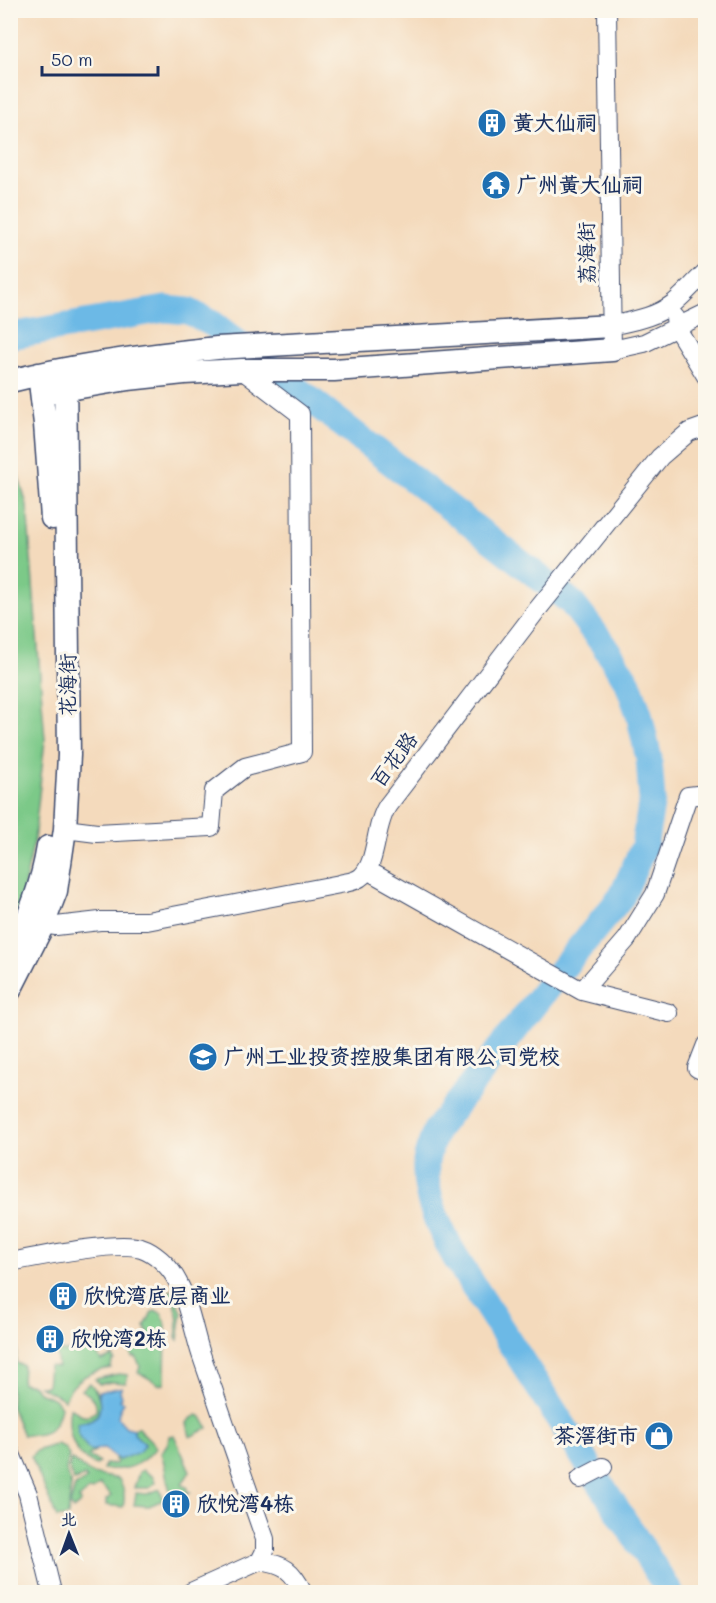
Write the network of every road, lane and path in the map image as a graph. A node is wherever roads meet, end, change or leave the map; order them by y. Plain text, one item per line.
1 (607, 10) edge
2 (705, 272) edge
3 (674, 303) junction
4 (705, 316) edge
5 (611, 326) junction
6 (676, 327) junction
7 (612, 350) junction
8 (242, 370) junction
9 (705, 376) edge
10 (66, 379) junction
11 (10, 381) edge
12 (40, 384) junction
13 (705, 426) edge
14 (705, 794) edge
15 (65, 829) junction
16 (367, 870) junction
17 (35, 924) junction
18 (10, 956) edge
19 (577, 988) junction
20 (10, 990) edge
21 (669, 1013) dead end
22 (705, 1045) edge
23 (705, 1072) edge
24 (10, 1262) edge
25 (10, 1452) edge
26 (603, 1467) dead end
27 (580, 1479) dead end
28 (260, 1561) junction
29 (51, 1593) edge
30 (191, 1593) edge
31 (303, 1593) edge

1 - 5 street, 荔海街
2 - 3 street
3 - 4 street
3 - 5 street
3 - 6 street
4 - 6 street
5 - 7 street, 荔海街
5 - 10 street
6 - 7 street
6 - 9 street
7 - 8 street
8 - 10 street
8 - 15 street
10 - 12 street
10 - 15 street, 花海街
11 - 12 street
12 - 17 street, 花海街
13 - 16 street, 百花路
14 - 19 street
15 - 17 street, 花海街
16 - 17 street
16 - 19 street
17 - 18 street, 花海街
17 - 20 street, 花海街
19 - 21 street
22 - 23 street
24 - 28 street
25 - 29 street
26 - 27 street
28 - 30 street
28 - 31 street

